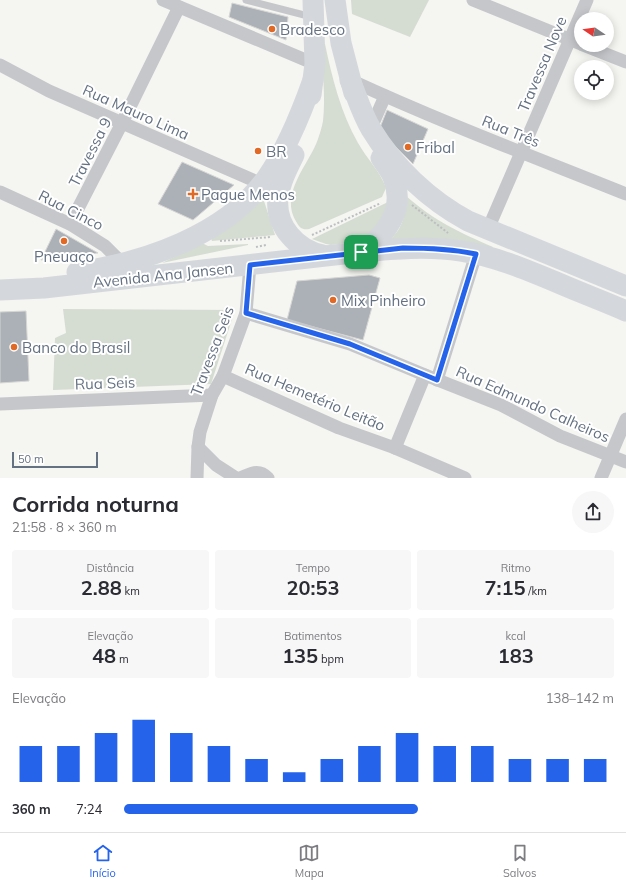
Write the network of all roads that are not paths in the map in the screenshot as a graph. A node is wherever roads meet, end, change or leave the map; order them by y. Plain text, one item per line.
1 (163, 0) edge
2 (246, 0) edge
3 (335, 0) edge
4 (473, 0) edge
5 (587, 0) edge
6 (178, 7) junction
7 (313, 9) edge
8 (584, 12) edge
9 (574, 41) edge
10 (574, 51) edge
11 (601, 52) edge
12 (626, 62) edge
13 (0, 65) edge
14 (314, 72) junction
15 (350, 80) junction
16 (385, 96) junction
17 (122, 124) junction
18 (371, 128) junction
19 (521, 152) junction
20 (262, 184) junction
21 (0, 192) edge
22 (626, 194) edge
23 (70, 224) junction
24 (488, 229) junction
25 (361, 252) junction
26 (476, 254) junction
27 (326, 256) junction
28 (122, 263) junction
29 (250, 265) junction
30 (0, 278) edge
31 (626, 286) edge
32 (0, 290) edge
33 (626, 311) edge
34 (246, 313) junction
35 (223, 376) junction
36 (431, 378) junction
37 (212, 395) junction
38 (0, 404) edge
39 (626, 419) edge
40 (198, 447) junction
41 (395, 448) junction
42 (611, 456) junction
43 (626, 462) edge
44 (197, 478) edge
45 (236, 478) edge
46 (240, 478) edge
47 (268, 478) edge
48 (465, 478) edge
49 (601, 478) edge

1 - 6 street
2 - 7 lane
3 - 15 main road
4 - 9 street
5 - 8 street, Travessa Nove
6 - 14 street
6 - 17 street, Travessa 9
7 - 14 main road
10 - 19 street, Travessa Nove
11 - 12 street
13 - 17 street, Rua Mauro Lima
14 - 20 main road, Avenida Ana Jansen
14 - 27 main road
15 - 16 street, Rua Três
15 - 18 main road
15 - 25 main road
16 - 18 street
16 - 19 street, Rua Três
17 - 20 street, Rua Mauro Lima
17 - 23 street, Travessa 9
18 - 24 main road
19 - 22 street, Rua Três
19 - 24 street, Travessa Nove
20 - 28 main road, Avenida Ana Jansen
21 - 23 street, Rua Cinco
23 - 28 street, Rua Cinco
24 - 31 main road
25 - 26 main road, Avenida Ana Jansen
25 - 27 main road, Avenida Ana Jansen
26 - 33 main road, Avenida Ana Jansen
26 - 36 street, Rua Hemetério Leitão
27 - 29 main road, Avenida Ana Jansen
28 - 30 main road, Avenida Ana Jansen
29 - 32 main road, Avenida Ana Jansen
29 - 34 street, Travessa Seis
34 - 35 street, Travessa Seis
34 - 36 street, Rua Edmundo Calheiros
35 - 37 street, Travessa Seis
35 - 41 street, Rua Hemetério Leitão
36 - 41 street, Rua Hemetério Leitão
36 - 42 street, Rua Edmundo Calheiros
37 - 38 street, Rua Seis
37 - 40 street, Travessa Seis
39 - 42 street
40 - 44 street, Travessa Seis
40 - 45 street
41 - 48 street, Rua Hemetério Leitão
42 - 43 street, Rua Edmundo Calheiros
42 - 49 street
46 - 47 street

